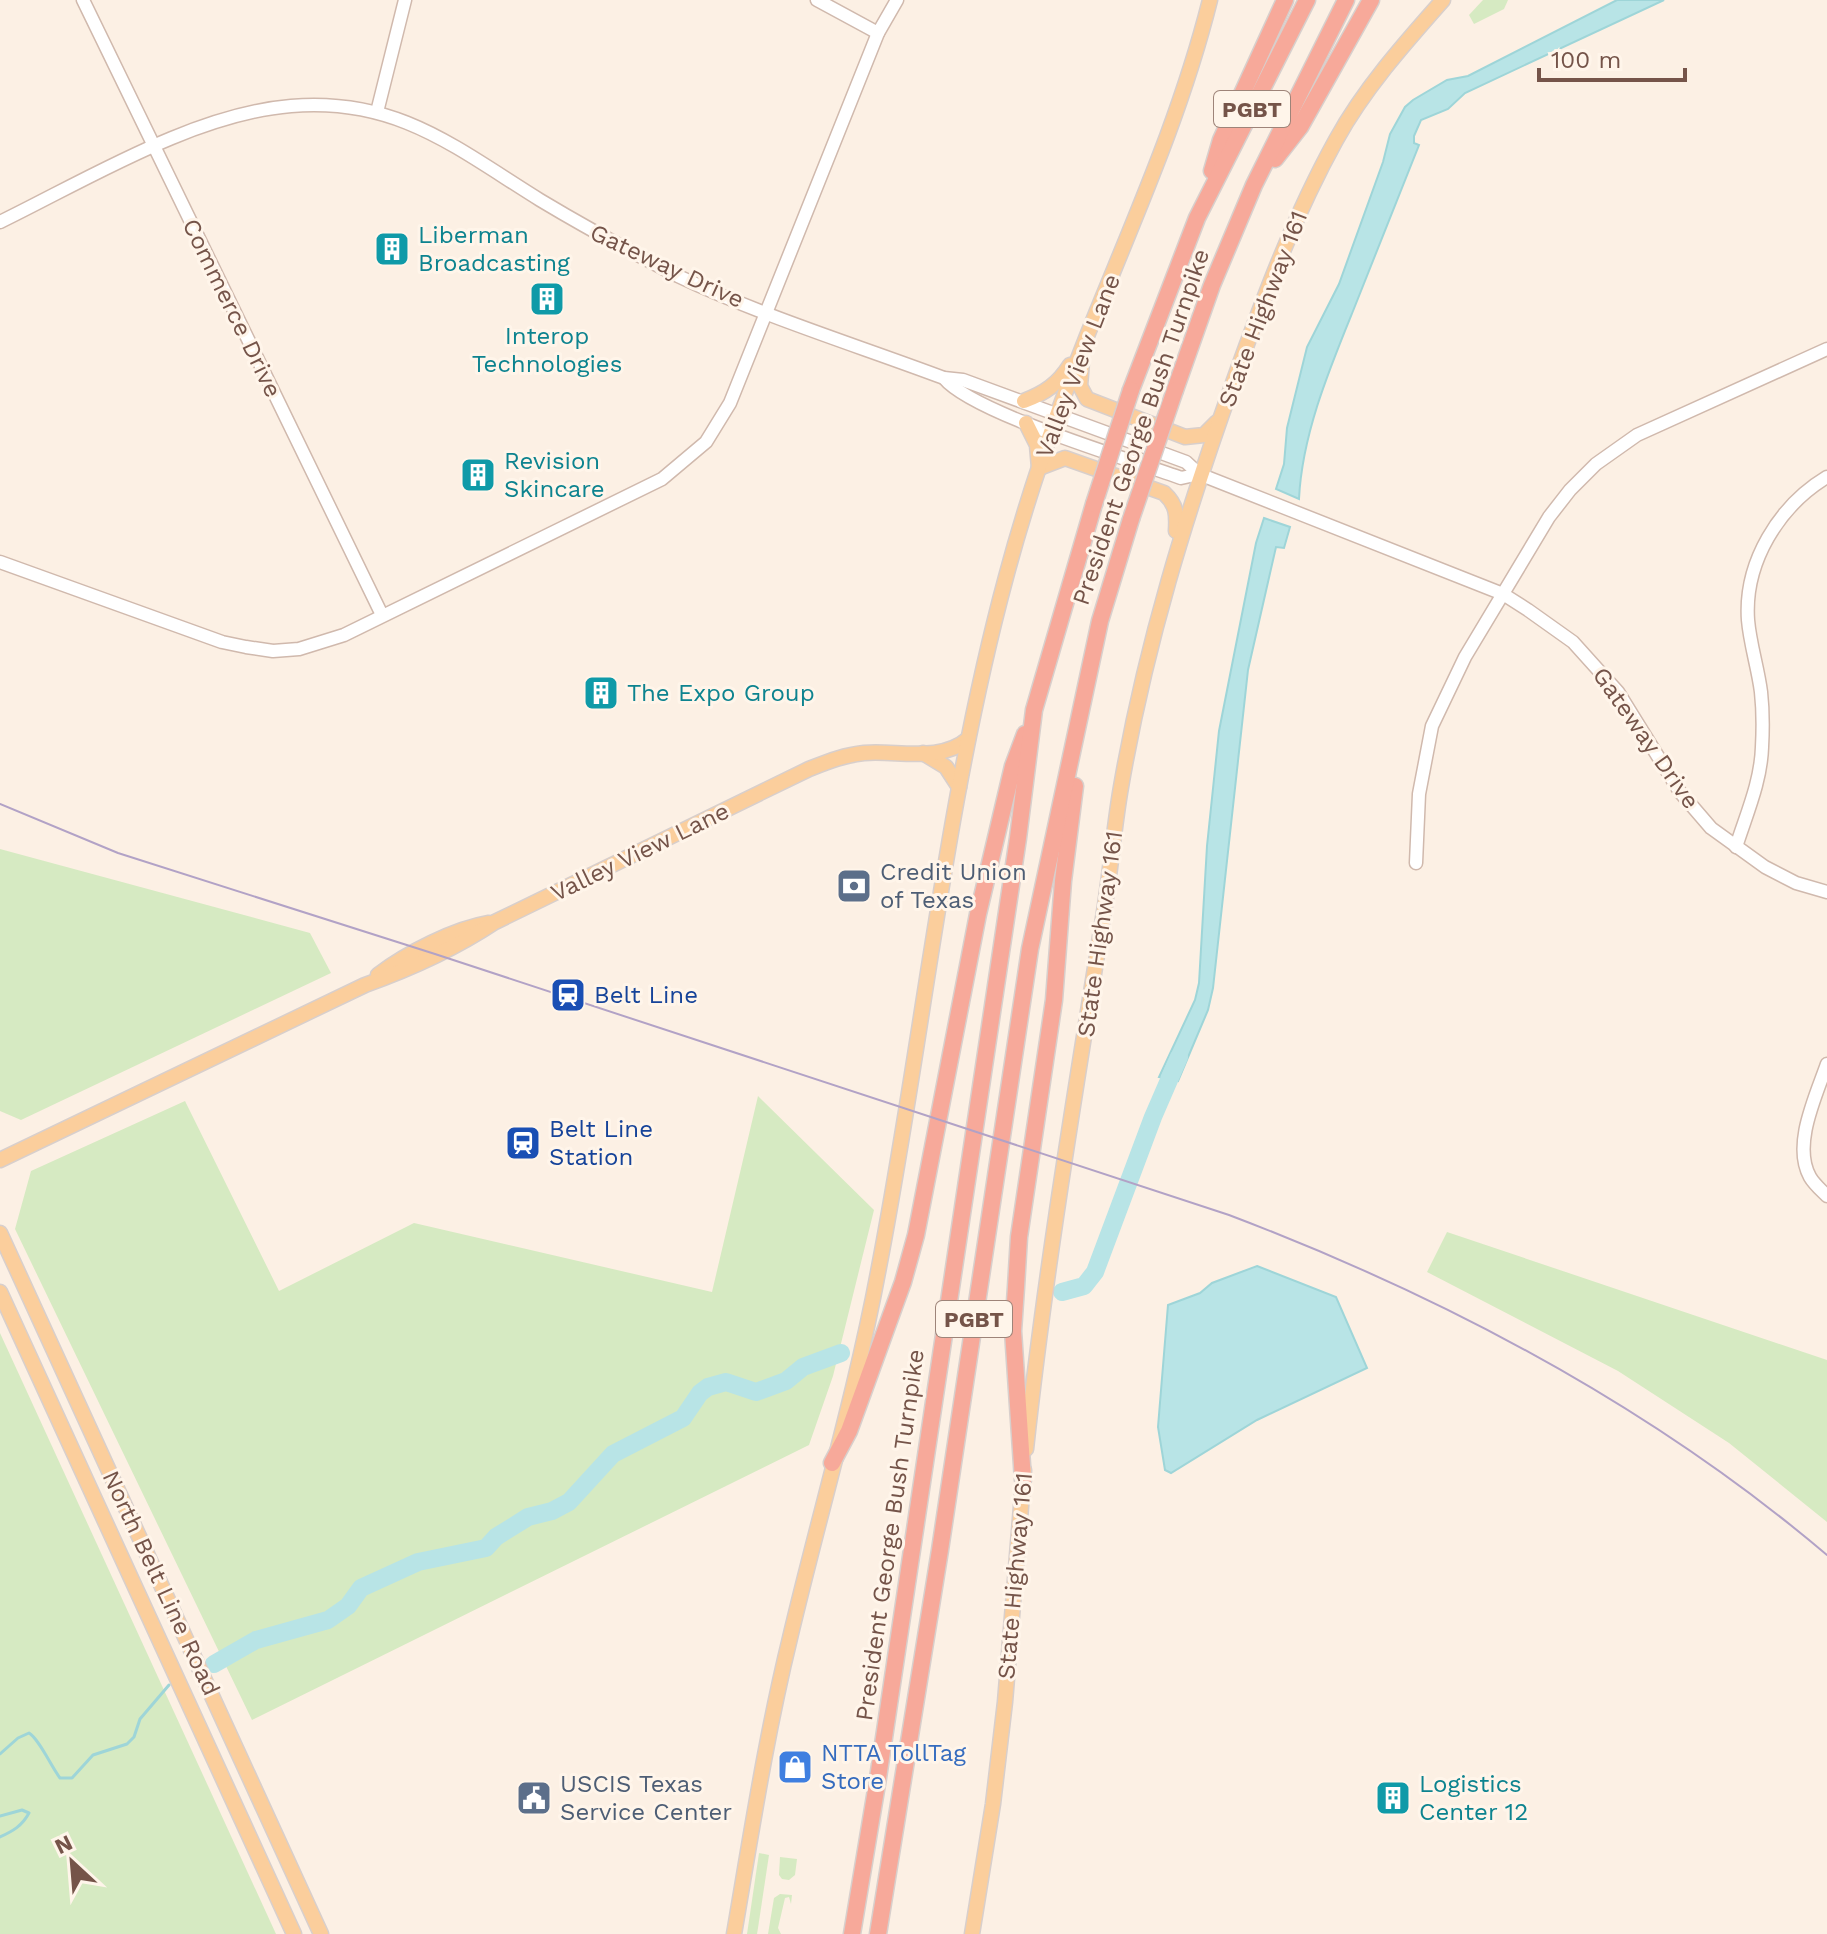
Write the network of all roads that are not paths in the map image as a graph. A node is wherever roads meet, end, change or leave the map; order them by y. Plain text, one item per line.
1 (83, 0) edge
2 (405, 0) edge
3 (817, 0) edge
4 (897, 0) edge
5 (1210, 0) edge
6 (1285, 0) edge
7 (1307, 0) edge
8 (1346, 0) edge
9 (1371, 0) edge
10 (1443, 0) edge
11 (878, 33) junction
12 (377, 112) junction
13 (154, 147) junction
14 (1254, 185) junction
15 (1197, 218) junction
16 (0, 222) edge
17 (765, 311) junction
18 (1083, 345) junction
19 (1827, 349) edge
20 (944, 378) junction
21 (1024, 401) junction
22 (1058, 414) junction
23 (1220, 419) junction
24 (1026, 423) junction
25 (1052, 433) junction
26 (1039, 468) junction
27 (1199, 474) junction
28 (1827, 477) edge
29 (1174, 556) junction
30 (0, 562) edge
31 (1503, 594) junction
32 (382, 615) junction
33 (1082, 705) junction
34 (1034, 710) junction
35 (968, 739) junction
36 (923, 753) junction
37 (959, 788) junction
38 (1736, 847) junction
39 (1416, 863) dead end
40 (1827, 892) edge
41 (1827, 1064) edge
42 (0, 1160) edge
43 (1827, 1196) edge
44 (0, 1233) edge
45 (0, 1292) edge
46 (832, 1463) junction
47 (1023, 1480) junction
48 (294, 1934) edge
49 (321, 1934) edge
50 (734, 1934) edge
51 (852, 1934) edge
52 (878, 1934) edge
53 (972, 1934) edge

1 - 13 street, Commerce Drive
2 - 12 street
3 - 11 street
4 - 11 street
5 - 18 main road, Valley View Lane
6 - 15 highway
7 - 15 highway, President George Bush Turnpike / PGBT
8 - 14 highway, President George Bush Turnpike / PGBT
9 - 14 highway
10 - 23 main road, State Highway 161
11 - 17 street
12 - 13 street, Gateway Drive
12 - 17 street, Gateway Drive
13 - 16 street, Gateway Drive
13 - 32 street, Commerce Drive
14 - 33 highway, President George Bush Turnpike / PGBT, bridge
15 - 34 highway, President George Bush Turnpike / PGBT, bridge
17 - 20 street, Gateway Drive
17 - 32 street
18 - 21 main road
18 - 22 main road, Valley View Lane
18 - 23 main road
19 - 31 street
20 - 21 street, Gateway Drive
20 - 24 street, Gateway Drive
21 - 22 street, Gateway Drive
22 - 25 main road, Valley View Lane
22 - 27 street, Gateway Drive
23 - 27 main road, State Highway 161
24 - 25 street, Gateway Drive
24 - 26 main road
25 - 26 main road, Valley View Lane
25 - 27 street, Gateway Drive
26 - 29 main road
26 - 35 main road, Valley View Lane
27 - 29 main road, State Highway 161
27 - 31 street, Gateway Drive
28 - 38 street
29 - 47 main road, State Highway 161
30 - 32 street
31 - 38 street, Gateway Drive
31 - 39 street
33 - 47 highway
33 - 52 highway, President George Bush Turnpike / PGBT
34 - 46 highway
34 - 51 highway, President George Bush Turnpike / PGBT
35 - 36 main road, Valley View Lane
35 - 37 main road
36 - 37 main road
36 - 42 main road, Valley View Lane
37 - 46 main road
38 - 40 street, Gateway Drive
41 - 43 street
44 - 49 main road, North Belt Line Road
45 - 48 main road, North Belt Line Road
46 - 50 main road
47 - 53 main road, State Highway 161

